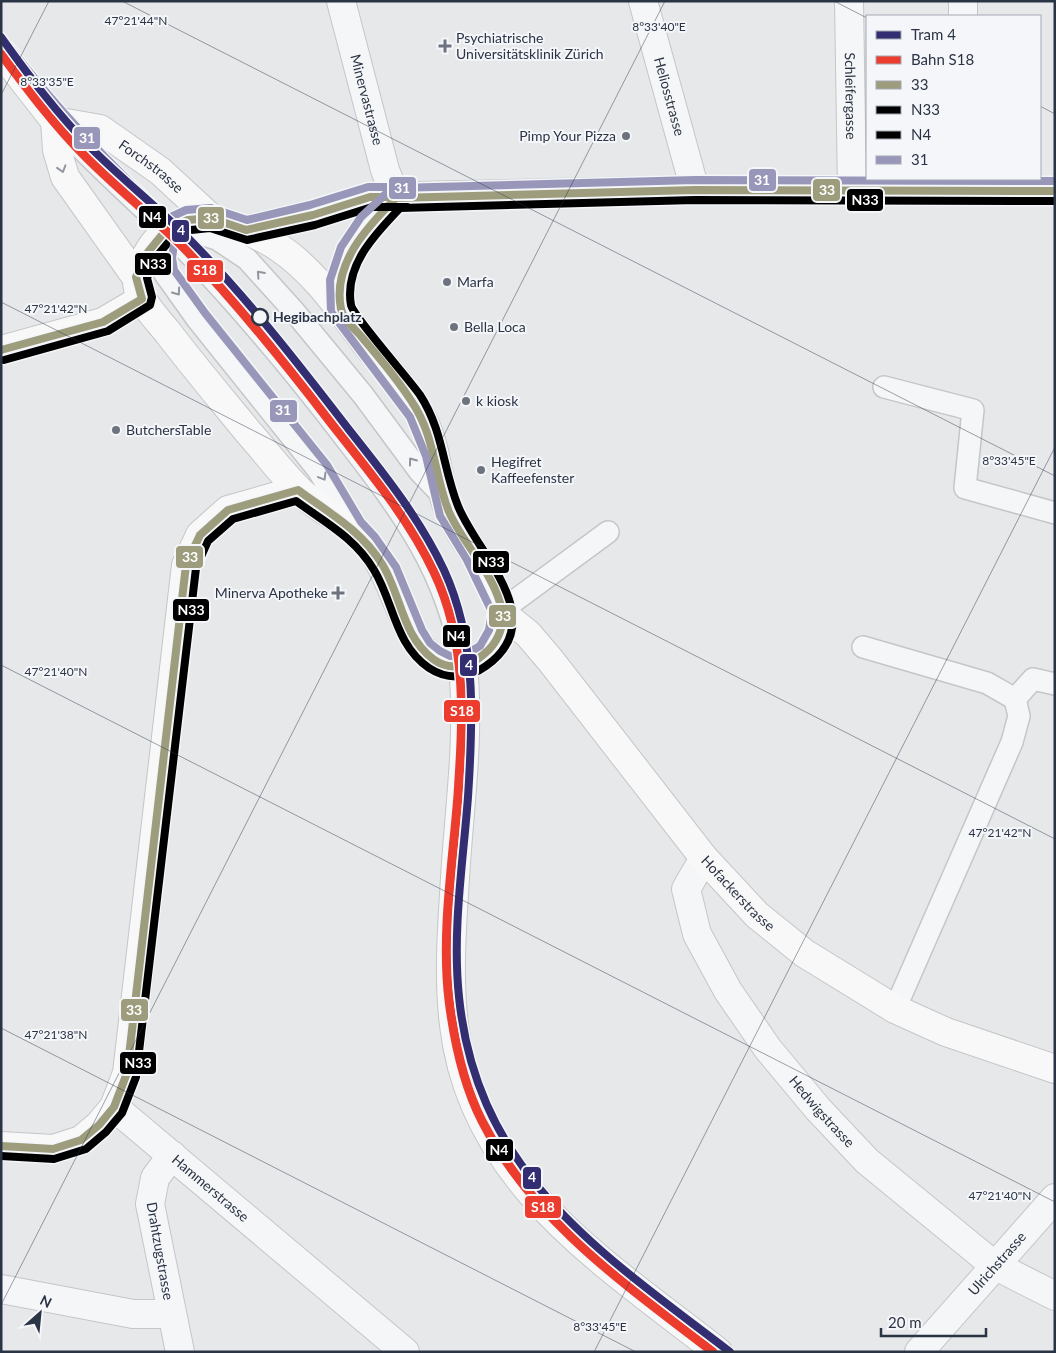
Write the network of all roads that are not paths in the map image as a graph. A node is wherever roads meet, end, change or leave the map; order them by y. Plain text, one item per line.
1 (342, 1) edge
2 (643, 1) edge
3 (849, 1) edge
4 (963, 1) edge
5 (963, 15) edge
6 (1, 52) edge
7 (55, 121) junction
8 (968, 185) edge
9 (695, 190) junction
10 (852, 191) junction
11 (1055, 191) edge
12 (396, 198) junction
13 (211, 218) junction
14 (166, 230) junction
15 (246, 230) junction
16 (139, 288) junction
17 (341, 311) junction
18 (1, 350) edge
19 (884, 387) dead end
20 (298, 490) junction
21 (444, 497) junction
22 (1055, 512) edge
23 (353, 528) junction
24 (608, 532) dead end
25 (502, 612) junction
26 (863, 646) dead end
27 (463, 668) junction
28 (1055, 684) edge
29 (1015, 699) junction
30 (704, 858) junction
31 (895, 1009) junction
32 (1055, 1069) edge
33 (114, 1107) junction
34 (1, 1146) edge
35 (172, 1155) junction
36 (1055, 1198) edge
37 (994, 1265) junction
38 (1, 1289) edge
39 (1055, 1296) edge
40 (171, 1314) junction
41 (180, 1352) edge
42 (405, 1352) edge
43 (718, 1352) edge
44 (919, 1352) edge

1 - 12 street, Minervastrasse
2 - 9 street, Heliosstrasse
3 - 10 street, Schleifergasse
4 - 5 street
6 - 7 main road
7 - 13 main road, Forchstrasse
7 - 14 lane
7 -> 16 main road
8 - 10 street
8 - 11 street
9 - 10 street
9 - 12 street
12 - 15 street
12 - 17 street
13 - 14 main road
13 - 15 main road
14 - 16 main road
21 -> 14 lane
14 -> 23 lane
14 - 27 lane
15 - 17 main road
16 - 18 main road
16 - 20 main road
17 - 21 main road
19 - 22 lane
20 - 23 main road
20 - 33 main road
21 - 25 main road
23 - 27 main road
24 - 25 lane
25 - 27 main road
25 - 30 main road, Hofackerstrasse
26 - 29 lane
27 - 43 main road
28 - 29 lane
29 - 31 lane
30 - 31 main road, Hofackerstrasse
30 - 37 street, Hedwigstrasse
31 - 32 main road, Hofackerstrasse
33 - 34 main road
33 - 35 street, Hammerstrasse
35 - 40 street, Drahtzugstrasse
35 - 42 street, Hammerstrasse
36 - 37 street, Ulrichstrasse
37 - 39 street, Hedwigstrasse
37 - 44 street, Ulrichstrasse
38 - 40 street
40 - 41 street, Drahtzugstrasse

